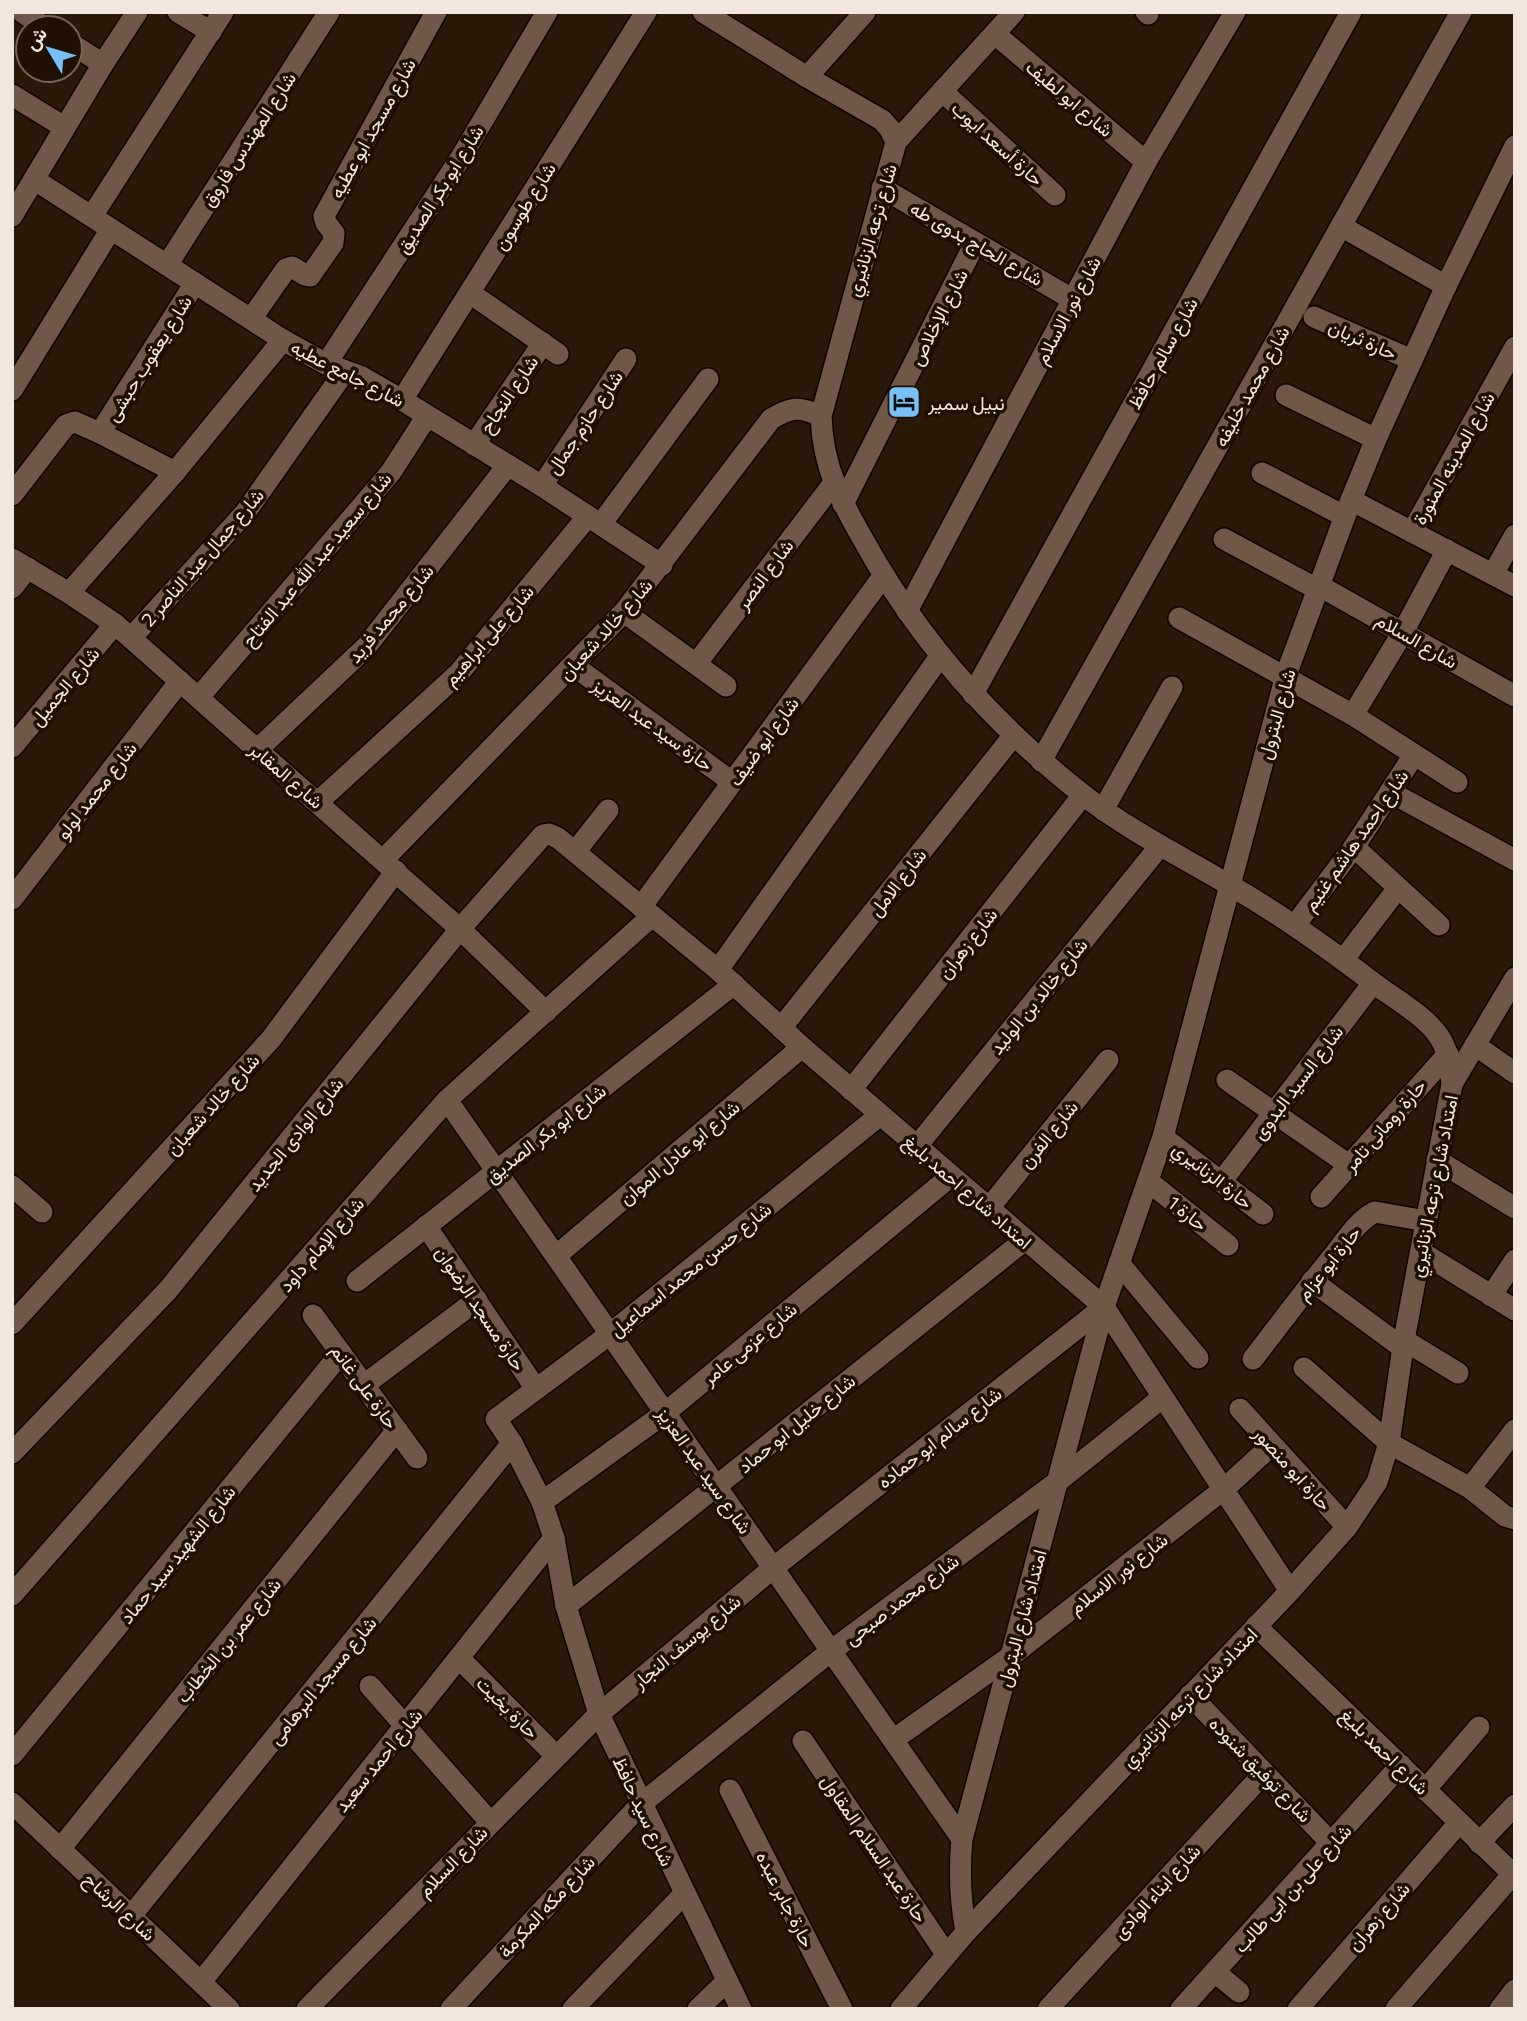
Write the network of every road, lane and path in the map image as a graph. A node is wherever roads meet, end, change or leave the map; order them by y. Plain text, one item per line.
1 (137, 12) edge
2 (178, 12) edge
3 (223, 12) edge
4 (329, 12) edge
5 (436, 12) edge
6 (547, 12) edge
7 (646, 12) edge
8 (865, 12) edge
9 (1235, 12) edge
10 (1351, 12) edge
11 (1461, 12) edge
12 (707, 13) edge
13 (1001, 21) edge
14 (211, 32) junction
15 (84, 52) edge
16 (103, 64) junction
17 (807, 77) junction
18 (942, 91) junction
19 (12, 95) edge
20 (64, 127) junction
21 (896, 142) junction
22 (1515, 146) edge
23 (1146, 162) junction
24 (24, 187) edge
25 (882, 188) junction
26 (1055, 195) dead end
27 (12, 216) edge
28 (92, 216) junction
29 (1341, 226) junction
30 (111, 229) junction
31 (975, 243) junction
32 (167, 265) junction
33 (195, 283) junction
34 (1446, 286) junction
35 (470, 293) junction
36 (1072, 299) junction
37 (1314, 317) dead end
38 (251, 319) junction
39 (283, 340) junction
40 (1515, 347) edge
41 (626, 359) dead end
42 (1412, 360) junction
43 (336, 367) junction
44 (708, 379) dead end
45 (12, 390) edge
46 (1286, 395) dead end
47 (402, 400) junction
48 (427, 416) junction
49 (821, 416) junction
50 (100, 433) junction
51 (1376, 439) junction
52 (474, 445) junction
53 (508, 465) junction
54 (175, 472) junction
55 (1262, 473) dead end
56 (833, 484) junction
57 (542, 486) junction
58 (12, 495) edge
59 (843, 505) junction
60 (1347, 508) junction
61 (594, 520) junction
62 (1412, 532) junction
63 (1515, 536) edge
64 (1224, 539) dead end
65 (1447, 550) junction
66 (20, 564) edge
67 (662, 565) junction
68 (1493, 574) junction
69 (884, 575) junction
70 (1515, 586) edge
71 (1318, 587) junction
72 (12, 588) edge
73 (69, 593) junction
74 (907, 611) junction
75 (624, 612) junction
76 (1179, 618) dead end
77 (123, 631) junction
78 (1403, 632) junction
79 (941, 655) junction
80 (696, 664) junction
81 (573, 666) junction
82 (1286, 675) junction
83 (180, 681) junction
84 (726, 686) dead end
85 (1172, 687) dead end
86 (973, 694) junction
87 (1515, 696) edge
88 (199, 697) junction
89 (1353, 715) junction
90 (1014, 735) junction
91 (12, 747) edge
92 (258, 749) junction
93 (1414, 755) junction
94 (1041, 761) junction
95 (732, 782) junction
96 (1457, 782) dead end
97 (1390, 792) junction
98 (1083, 795) junction
99 (318, 802) junction
100 (608, 810) dead end
101 (1103, 810) junction
102 (1515, 836) edge
103 (1159, 847) junction
104 (1353, 847) junction
105 (575, 852) junction
106 (1509, 858) edge
107 (390, 866) junction
108 (1230, 885) junction
109 (1398, 888) junction
110 (12, 899) edge
111 (647, 911) junction
112 (1295, 925) junction
113 (1439, 925) dead end
114 (460, 929) junction
115 (1343, 960) junction
116 (726, 977) junction
117 (1515, 978) edge
118 (1373, 983) junction
119 (546, 1012) junction
120 (781, 1028) junction
121 (1475, 1045) junction
122 (802, 1048) junction
123 (1448, 1054) junction
124 (1108, 1060) dead end
125 (1515, 1073) edge
126 (1227, 1080) dead end
127 (1452, 1084) junction
128 (851, 1090) junction
129 (447, 1100) junction
130 (1273, 1114) junction
131 (880, 1115) junction
132 (1163, 1137) junction
133 (917, 1146) junction
134 (1437, 1160) junction
135 (1349, 1165) junction
136 (496, 1171) junction
137 (951, 1176) junction
138 (1148, 1181) junction
139 (1222, 1182) junction
140 (12, 1186) edge
141 (1321, 1197) dead end
142 (989, 1208) junction
143 (1515, 1208) edge
144 (42, 1212) dead end
145 (1263, 1214) dead end
146 (1426, 1221) junction
147 (426, 1226) junction
148 (1025, 1240) junction
149 (1228, 1245) dead end
150 (1420, 1252) junction
151 (556, 1256) junction
152 (1515, 1260) edge
153 (1119, 1263) junction
154 (357, 1281) dead end
155 (1312, 1281) junction
156 (1491, 1296) junction
157 (477, 1300) junction
158 (1104, 1307) junction
159 (1515, 1310) edge
160 (313, 1315) dead end
161 (12, 1324) edge
162 (610, 1334) junction
163 (1404, 1344) junction
164 (341, 1353) junction
165 (1198, 1358) dead end
166 (1253, 1359) dead end
167 (1304, 1368) dead end
168 (1458, 1373) dead end
169 (364, 1385) junction
170 (536, 1389) junction
171 (1163, 1397) junction
172 (1240, 1409) dead end
173 (665, 1413) junction
174 (496, 1419) joint
175 (397, 1430) junction
176 (1515, 1430) edge
177 (512, 1443) junction
178 (1389, 1443) junction
179 (1272, 1445) junction
180 (12, 1453) edge
181 (417, 1458) dead end
182 (1057, 1482) junction
183 (716, 1486) junction
184 (1470, 1488) junction
185 (1224, 1489) junction
186 (542, 1502) junction
187 (1515, 1519) edge
188 (1347, 1527) junction
189 (554, 1538) junction
190 (773, 1568) junction
191 (1290, 1591) junction
192 (12, 1594) edge
193 (566, 1606) junction
194 (1256, 1626) junction
195 (831, 1651) junction
196 (1011, 1656) junction
197 (459, 1658) junction
198 (370, 1686) dead end
199 (1190, 1695) junction
200 (599, 1714) junction
201 (405, 1726) junction
202 (1479, 1727) dead end
203 (893, 1740) junction
204 (803, 1741) dead end
205 (12, 1755) edge
206 (556, 1755) junction
207 (1401, 1765) junction
208 (1264, 1773) junction
209 (730, 1790) dead end
210 (1425, 1790) junction
211 (12, 1803) edge
212 (640, 1804) junction
213 (1515, 1805) edge
214 (491, 1822) junction
215 (1458, 1824) junction
216 (962, 1839) junction
217 (1479, 1843) junction
218 (1332, 1844) junction
219 (60, 1849) junction
220 (1514, 1875) edge
221 (684, 1894) junction
222 (131, 1916) junction
223 (965, 1932) junction
224 (946, 1954) junction
225 (932, 1972) junction
226 (1215, 1972) junction
227 (201, 1982) junction
228 (726, 1982) junction
229 (1515, 1990) edge
230 (1239, 1992) dead end
231 (229, 2009) edge
232 (307, 2009) edge
233 (450, 2009) edge
234 (573, 2009) edge
235 (698, 2009) edge
236 (741, 2009) edge
237 (842, 2009) edge
238 (901, 2009) edge
239 (919, 2009) edge
240 (1048, 2009) edge
241 (1181, 2009) edge
242 (1298, 2009) edge
243 (1395, 2009) edge
244 (1500, 2009) edge

1 - 16 street
2 - 14 street
3 - 14 street
4 - 32 street, شارع المهندس فاروق
5 - 38 street, شارع مسجد ابو عطيه
6 - 43 street, شارع ابو بكر الصديق
7 - 35 street, شارع طوسون
8 - 17 street
9 - 23 street, شارع نور الاسلام
10 - 86 street, شارع سالم حافظ
11 - 29 street, شارع محمد خليفه
12 - 17 street, شارع ترعه الزنانيري
13 - 18 street
13 - 23 street, شارع ابو لطيف
14 - 28 street
15 - 16 street
16 - 20 street
17 - 21 street, شارع ترعه الزنانيري
18 - 21 street
18 - 26 street, حارة أسعد ايوب
19 - 20 street
20 - 24 street
21 - 25 street, شارع ترعه الزنانيري
22 - 34 street, شارع البترول
23 - 36 street, شارع نور الاسلام
24 - 27 street
24 - 28 street, شارع جامع عطيه
25 - 31 street, شارع الحاج بدوى طه
25 - 49 street, شارع ترعه الزنانيري
28 - 30 street, شارع جامع عطيه
29 - 34 street
29 - 94 street, شارع محمد خليفه
30 - 32 street, شارع جامع عطيه
30 - 45 street
31 - 36 street, شارع الحاج بدوى طه
31 - 59 street, شارع الإخلاص
32 - 33 street, شارع جامع عطيه
33 - 38 street, شارع جامع عطيه
33 - 50 street, شارع يعقوب حبشى
34 - 42 street, شارع البترول
35 - 47 street, شارع طوسون
35 - 52 street, شارع النجاح
36 - 74 street, شارع نور الاسلام
37 - 42 street, حارة ثريان
38 - 39 street, شارع جامع عطيه
39 - 43 street, شارع جامع عطيه
39 - 54 street
40 - 62 street, شارع المدينه المنورة
41 - 57 street, شارع حازم جمال
42 - 51 street, شارع البترول
43 - 47 street, شارع جامع عطيه
43 - 77 street, شارع جمال عبد الناصر 2
44 - 61 street, شارع على ابراهيم
46 - 51 street
47 - 48 street, شارع جامع عطيه
48 - 52 street, شارع جامع عطيه
48 - 88 street, شارع سعيد عبد الله عبد الفتاح
49 - 56 street, شارع ترعه الزنانيري
49 - 67 street, شارع خالد شعبان
50 - 54 street
50 - 58 street
51 - 60 street, شارع البترول
52 - 53 street, شارع جامع عطيه
53 - 57 street, شارع جامع عطيه
53 - 92 street, شارع محمد فريد
54 - 73 street
55 - 60 street
56 - 59 street, شارع ترعه الزنانيري
56 - 80 street, شارع النصر
57 - 61 street, شارع جامع عطيه
59 - 69 street, امتداد شارع ترعه الزنانيري
60 - 62 street
60 - 71 street, شارع البترول
61 - 67 street, شارع جامع عطيه
61 - 99 street, شارع على ابراهيم
62 - 65 street
63 - 68 street
64 - 71 street, شارع السلام
65 - 68 street
65 - 78 street
66 - 72 street
66 - 73 street, شارع المقابر
67 - 75 street, شارع خالد شعبان
68 - 70 street
69 - 74 street, امتداد شارع ترعه الزنانيري
69 - 95 street, شارع ابو ضيف
71 - 78 street, شارع السلام
71 - 82 street, شارع البترول
73 - 77 street, شارع المقابر
74 - 79 street, امتداد شارع ترعه الزنانيري
75 - 80 street
75 - 81 street, شارع خالد شعبان
76 - 82 street
77 - 83 street, شارع المقابر
77 - 91 street, شارع الجميل
78 - 87 street, شارع السلام
78 - 89 street
79 - 86 street, امتداد شارع ترعه الزنانيري
79 - 116 street, شارع ابو بكر الصديق
80 - 84 street
81 - 95 street, حارة سيد عبد العزيز
81 - 107 street, شارع خالد شعبان
82 - 89 street
82 - 108 street, شارع البترول
83 - 88 street, شارع المقابر
83 - 110 street, شارع محمد لولو
85 - 101 street
86 - 90 street, امتداد شارع ترعه الزنانيري
88 - 92 street, شارع المقابر
89 - 93 street
90 - 94 street, امتداد شارع ترعه الزنانيري
90 - 120 street, شارع الامل
92 - 99 street, شارع المقابر
93 - 96 street
93 - 97 street, شارع احمد هاشم غنيم
94 - 98 street, امتداد شارع ترعه الزنانيري
95 - 111 street, شارع ابو ضيف
97 - 104 street, شارع احمد هاشم غنيم
97 - 106 street
98 - 101 street, امتداد شارع ترعه الزنانيري
98 - 128 street, شارع زهران
99 - 107 street, شارع المقابر
100 - 105 street
101 - 103 street, امتداد شارع ترعه الزنانيري
102 - 106 street
103 - 108 street, امتداد شارع ترعه الزنانيري
103 - 133 street, شارع خالد بن الوليد
104 - 109 street
104 - 112 street, شارع احمد هاشم غنيم
105 - 111 street, امتداد شارع احمد بليغ
105 - 114 street, شارع الوادى الجديد
107 - 114 street, شارع المقابر
107 - 161 street, شارع خالد شعبان
108 - 112 street, امتداد شارع ترعه الزنانيري
108 - 132 street, شارع البترول
109 - 113 street
109 - 115 street
111 - 116 street, امتداد شارع احمد بليغ
111 - 119 street, شارع الإمام داود
112 - 115 street, امتداد شارع ترعه الزنانيري
114 - 119 street, شارع المقابر
114 - 180 street, شارع الوادى الجديد
115 - 118 street, امتداد شارع ترعه الزنانيري
116 - 120 street, امتداد شارع احمد بليغ
116 - 136 street, شارع ابو بكر الصديق
117 - 121 street
118 - 123 street, امتداد شارع ترعه الزنانيري
118 - 130 street, شارع السيد البدوى
119 - 129 street, شارع الإمام داود
120 - 122 street, امتداد شارع احمد بليغ
121 - 125 street
121 - 127 street
122 - 128 street, امتداد شارع احمد بليغ
122 - 151 street, شارع ابو عادل الموان
123 - 127 street, امتداد شارع ترعه الزنانيري
123 - 135 street, حارة رومانى تامر
124 - 142 street, شارع الفرن
126 - 130 street
127 - 134 street, امتداد شارع ترعه الزنانيري
128 - 131 street, امتداد شارع احمد بليغ
129 - 136 street, شارع سيد عبد العزيز
129 - 192 street, شارع الإمام داود
130 - 135 street
130 - 139 street, شارع السيد البدوى
131 - 133 street, امتداد شارع احمد بليغ
131 - 162 street, شارع حسن محمد اسماعيل
132 - 138 street, شارع البترول
132 - 139 street, حارة الزنانيري
133 - 137 street, امتداد شارع احمد بليغ
134 - 143 street
134 - 146 street, امتداد شارع ترعه الزنانيري
135 - 141 street, حارة رومانى تامر
136 - 147 street, شارع ابو بكر الصديق
136 - 151 street, شارع سيد عبد العزيز
137 - 142 street, امتداد شارع احمد بليغ
137 - 173 street, شارع عزمى عامر
138 - 149 street, حارة 1
138 - 153 street, شارع البترول
139 - 145 street, حارة الزنانيري
140 - 144 street
142 - 148 street, امتداد شارع احمد بليغ
146 - 150 street, امتداد شارع ترعه الزنانيري
146 - 155 street, حارة ابو عزام
147 - 154 street, شارع ابو بكر الصديق
147 - 157 street, حارة مسجد الرضوان
148 - 158 street, امتداد شارع احمد بليغ
148 - 183 street, شارع خليل ابو حماد
150 - 156 street
150 - 163 street, امتداد شارع ترعه الزنانيري
151 - 162 street, شارع سيد عبد العزيز
152 - 156 street
153 - 158 street, شارع البترول
153 - 165 street
155 - 163 street
155 - 166 street, حارة ابو عزام
156 - 159 street
157 - 169 street
157 - 170 street, حارة مسجد الرضوان
158 - 171 street, امتداد شارع احمد بليغ
158 - 182 street, امتداد شارع البترول
158 - 190 street, شارع سالم ابو حماده
160 - 164 street, حارة على غانم
162 - 170 street, شارع حسن محمد اسماعيل
162 - 173 street, شارع سيد عبد العزيز
163 - 168 street
163 - 178 street, امتداد شارع ترعه الزنانيري
164 - 169 street, حارة على غانم
164 - 205 street, شارع الشهيد سيد حماد
167 - 178 street
169 - 175 street, حارة على غانم
170 - 174 street, شارع حسن محمد اسماعيل
171 - 182 street, شارع محمد صبحى
171 - 185 street, امتداد شارع احمد بليغ
172 - 179 street, حارة ابو منصور
173 - 183 street, شارع سيد عبد العزيز
173 - 186 street, شارع عزمى عامر
174 - 177 street, شارع سيد حافظ
175 - 181 street, حارة على غانم
175 - 219 street, شارع عمر بن الخطاب
176 - 184 street
177 - 186 street, شارع سيد حافظ
177 - 222 street, شارع مسجد البرهامى
178 - 184 street
178 - 188 street, امتداد شارع ترعه الزنانيري
179 - 185 street, شارع نور الاسلام
179 - 188 street, حارة ابو منصور
182 - 195 street, شارع محمد صبحى
182 - 196 street, امتداد شارع البترول
183 - 190 street, شارع سيد عبد العزيز
183 - 193 street, شارع خليل ابو حماد
184 - 187 street
185 - 191 street, امتداد شارع احمد بليغ
185 - 196 street, شارع نور الاسلام
186 - 189 street, شارع سيد حافظ
188 - 191 street, امتداد شارع ترعه الزنانيري
189 - 193 street, شارع سيد حافظ
189 - 197 street, شارع احمد سعيد
190 - 195 street, شارع سيد عبد العزيز
190 - 200 street, شارع يوسف النجار
191 - 194 street, امتداد شارع ترعه الزنانيري
193 - 200 street, شارع سيد حافظ
194 - 199 street, امتداد شارع ترعه الزنانيري
194 - 207 street, شارع احمد بليغ
195 - 203 street, شارع سيد عبد العزيز
195 - 212 street, شارع محمد صبحى
196 - 203 street, شارع نور الاسلام
196 - 216 street, امتداد شارع البترول
197 - 201 street, شارع احمد سعيد
197 - 206 street, حارة بخيت
198 - 201 street
199 - 208 street, شارع توفيق شنوده
199 - 223 street, امتداد شارع ترعه الزنانيري
200 - 206 street, شارع السلام
200 - 212 street, شارع سيد حافظ
201 - 214 street
201 - 227 street, شارع احمد سعيد
202 - 210 street
203 - 216 street, شارع سيد عبد العزيز
204 - 224 street, حارة عبد السلام المقاول
206 - 214 street, شارع السلام
207 - 210 street, شارع احمد بليغ
207 - 218 street, شارع على بن ابى طالب
208 - 218 street, شارع توفيق شنوده
208 - 240 street, شارع ابناء الوادى
209 - 237 street, حارة جابر عبده
210 - 215 street, شارع احمد بليغ
211 - 219 street, شارع الرشاح
212 - 221 street, شارع سيد حافظ
212 - 233 street, شارع مكه المكرمة
213 - 217 street
214 - 232 street, شارع السلام
215 - 217 street, شارع احمد بليغ
215 - 242 street, شارع زهران
216 - 223 street, امتداد شارع البترول
217 - 220 street, شارع احمد بليغ
218 - 226 street, شارع على بن ابى طالب
219 - 222 street, شارع الرشاح
220 - 243 street
221 - 228 street, شارع سيد حافظ
221 - 234 street
222 - 227 street, شارع الرشاح
223 - 224 street, امتداد شارع ترعه الزنانيري
224 - 225 street, امتداد شارع ترعه الزنانيري
225 - 238 street, امتداد شارع ترعه الزنانيري
225 - 239 street, امتداد شارع ترعه الزنانيري
226 - 230 street
226 - 241 street, شارع على بن ابى طالب
227 - 231 street, شارع الرشاح
228 - 235 street
228 - 236 street, شارع سيد حافظ
229 - 244 street

